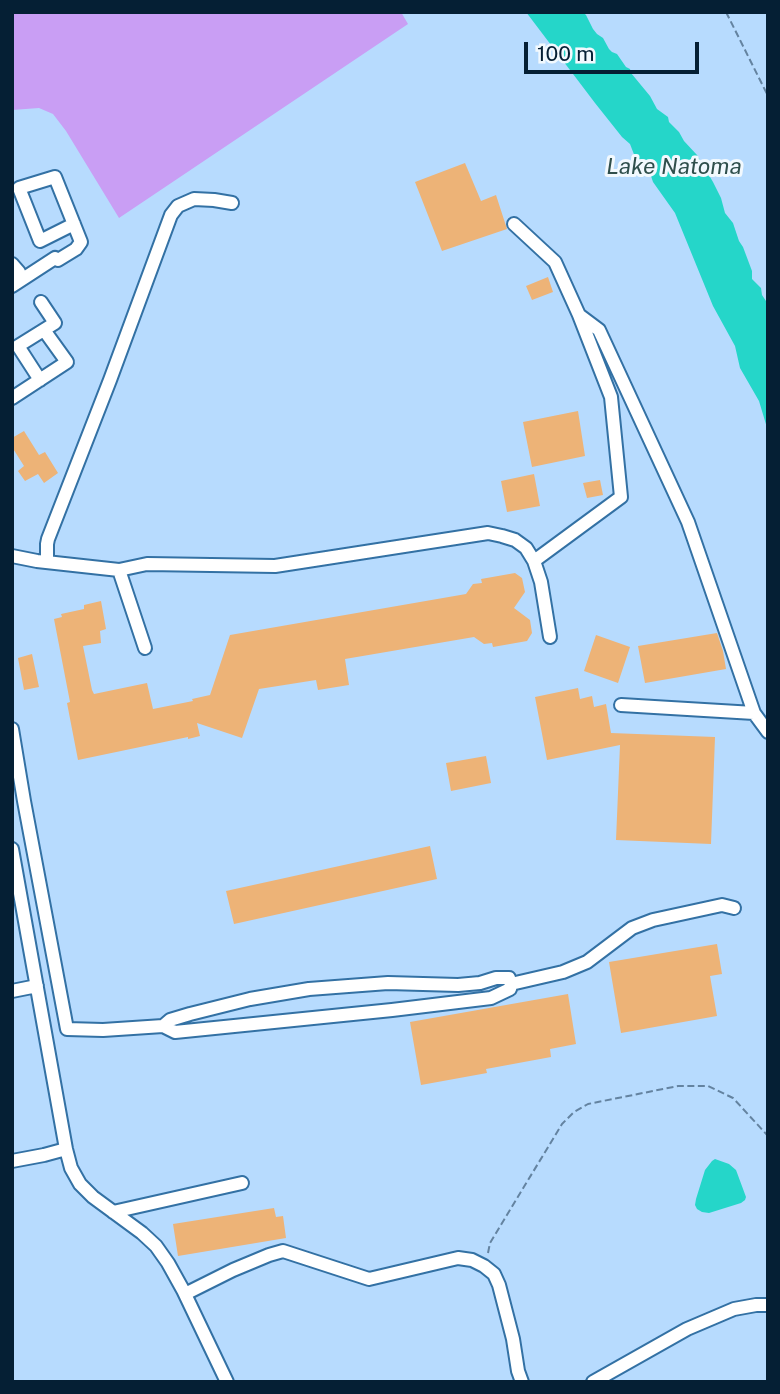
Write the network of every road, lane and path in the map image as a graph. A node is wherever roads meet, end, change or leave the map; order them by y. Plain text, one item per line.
1 (726, 12) edge
2 (768, 96) edge
3 (232, 203) dead end
4 (514, 224) dead end
5 (74, 225) junction
6 (12, 264) edge
7 (15, 284) edge
8 (41, 302) dead end
9 (579, 315) junction
10 (44, 330) junction
11 (40, 380) junction
12 (12, 398) edge
13 (12, 556) edge
14 (534, 561) junction
15 (47, 562) junction
16 (119, 570) junction
17 (550, 637) dead end
18 (145, 648) dead end
19 (621, 705) dead end
20 (754, 713) junction
21 (12, 729) edge
22 (768, 732) edge
23 (12, 849) edge
24 (734, 908) dead end
25 (511, 984) junction
26 (37, 986) junction
27 (12, 991) edge
28 (163, 1026) junction
29 (768, 1136) edge
30 (66, 1149) junction
31 (12, 1161) edge
32 (242, 1183) dead end
33 (113, 1213) junction
34 (488, 1269) junction
35 (185, 1294) junction
36 (768, 1305) edge
37 (227, 1382) edge
38 (522, 1382) edge
39 (593, 1382) edge

1 - 2 path
3 - 15 street
4 - 9 street
5 - 5 street
5 - 7 street
6 - 7 street
8 - 10 street
9 - 14 street
9 - 20 street
10 - 11 street
10 - 11 street
11 - 12 street
13 - 15 street
14 - 16 street
14 - 17 street
15 - 16 street
16 - 18 street
19 - 20 street
20 - 22 street
21 - 28 street
23 - 26 street
24 - 25 street
25 - 28 street
25 - 28 street
26 - 27 street
26 - 30 street
29 - 34 path
30 - 31 street
30 - 33 street
32 - 33 street
33 - 35 street
34 - 35 street
34 - 38 street
35 - 37 street
36 - 39 street

